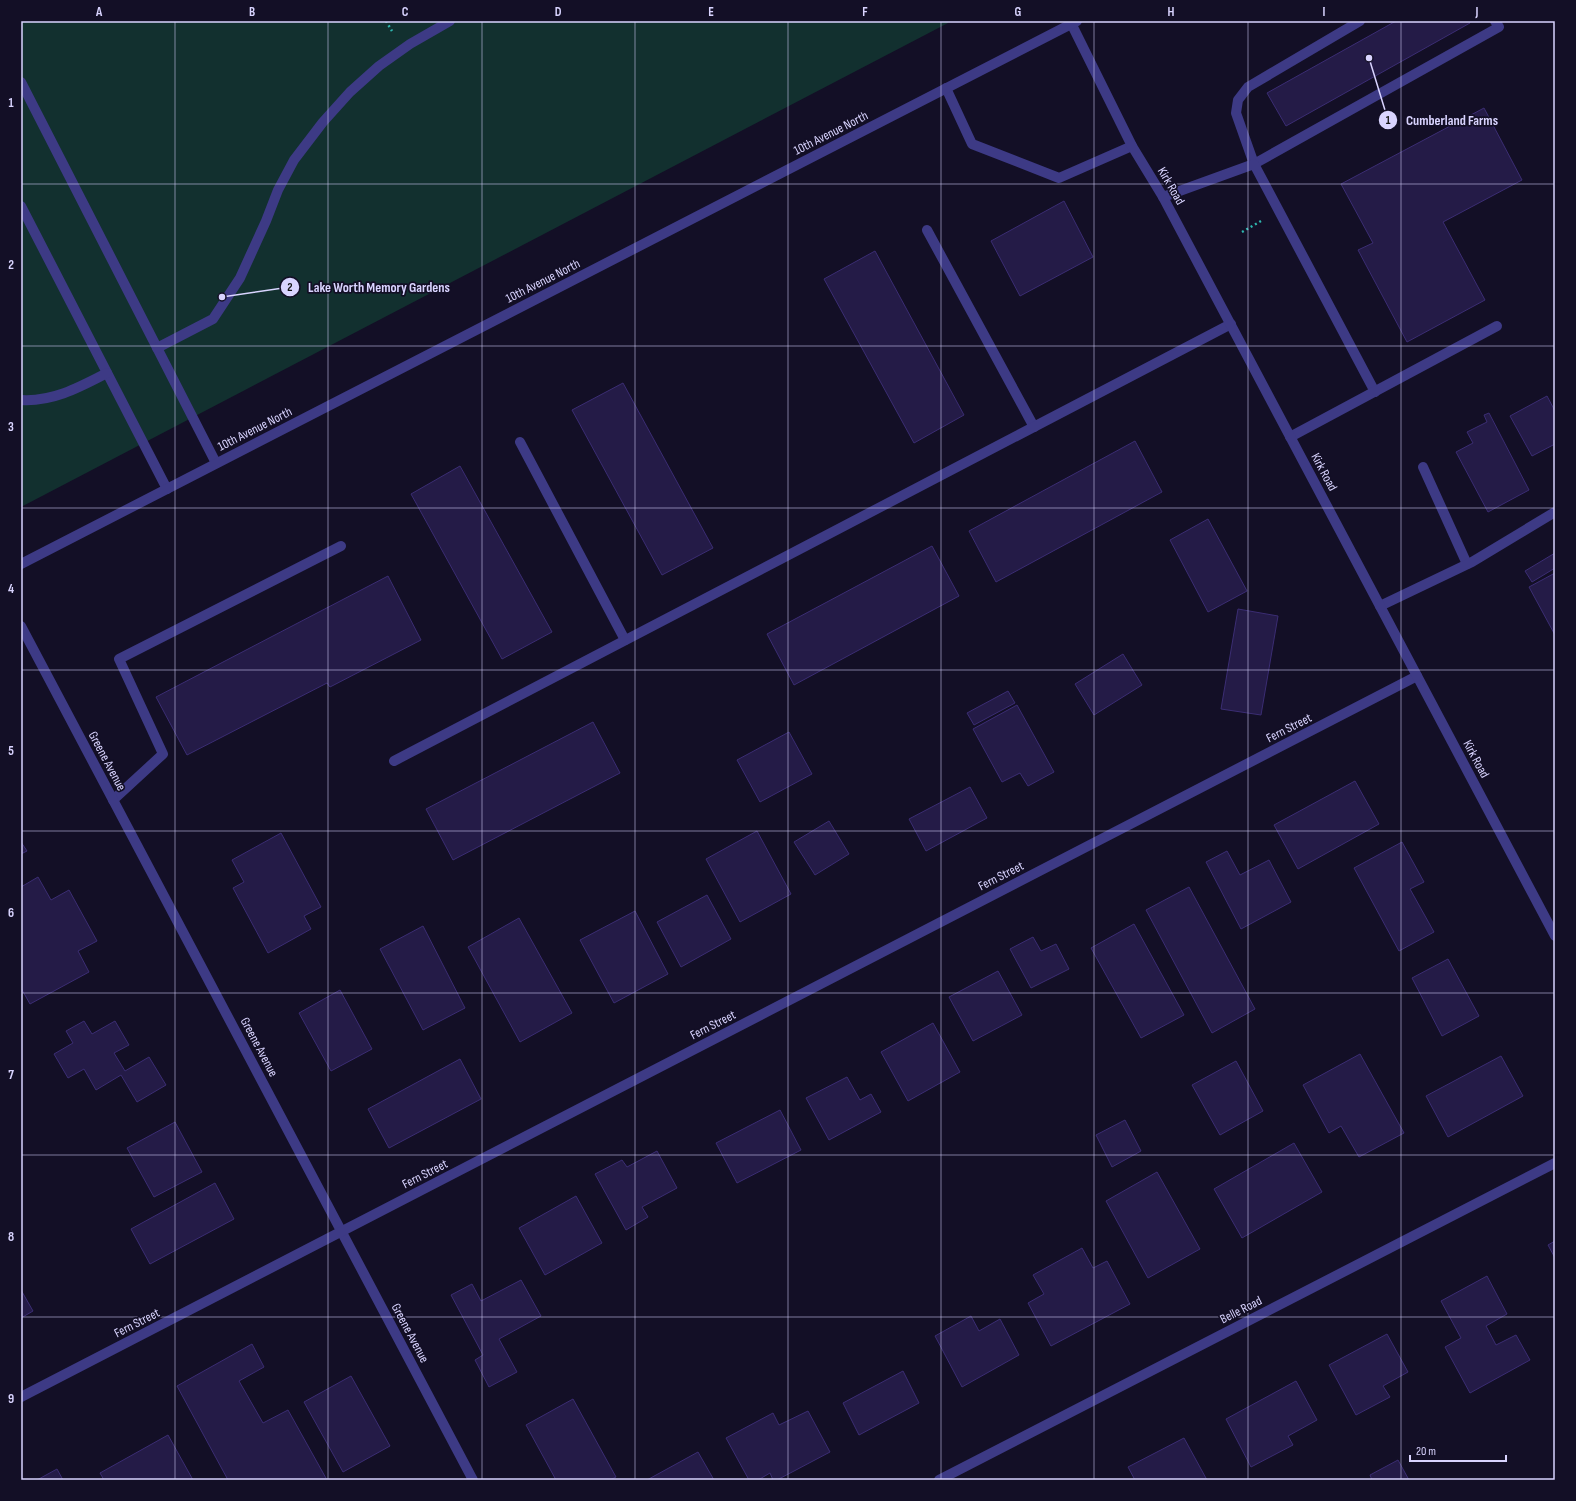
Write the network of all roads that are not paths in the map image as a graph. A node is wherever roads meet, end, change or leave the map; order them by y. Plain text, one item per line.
1 (450, 21) edge
2 (1360, 21) edge
3 (1495, 21) edge
4 (1073, 22) edge
5 (21, 82) edge
6 (946, 88) junction
7 (1132, 146) junction
8 (1254, 164) junction
9 (1163, 196) junction
10 (21, 206) edge
11 (927, 230) dead end
12 (1231, 324) junction
13 (1497, 326) dead end
14 (157, 348) junction
15 (107, 373) junction
16 (1375, 392) junction
17 (21, 400) edge
18 (1034, 427) junction
19 (1290, 437) junction
20 (520, 442) dead end
21 (216, 463) junction
22 (1423, 467) dead end
23 (167, 489) junction
24 (1555, 512) edge
25 (341, 546) dead end
26 (21, 564) edge
27 (1467, 564) junction
28 (1380, 606) junction
29 (21, 626) edge
30 (625, 640) junction
31 (1417, 676) junction
32 (394, 761) dead end
33 (113, 800) junction
34 (1555, 936) edge
35 (1555, 1163) edge
36 (342, 1232) junction
37 (21, 1397) edge
38 (473, 1480) edge
39 (939, 1480) edge

1 - 14 street
2 - 8 street
3 - 8 street
4 - 6 street, 10th Avenue North
4 - 7 street, Kirk Road
5 - 14 street
6 - 7 street
6 - 21 street, 10th Avenue North
7 - 9 street, Kirk Road
8 - 9 street
8 - 16 street
9 - 12 street, Kirk Road
10 - 15 street
11 - 18 street
12 - 18 street
12 - 19 street, Kirk Road
13 - 16 street
14 - 21 street
15 - 17 street
15 - 23 street
16 - 19 street
18 - 30 street
19 - 28 street, Kirk Road
20 - 30 street
21 - 23 street, 10th Avenue North
22 - 27 street
23 - 26 street, 10th Avenue North
24 - 27 street
25 - 33 street
27 - 28 street
28 - 31 street, Kirk Road
29 - 33 street, Greene Avenue
30 - 32 street
31 - 34 street, Kirk Road
31 - 36 street, Fern Street
33 - 36 street, Greene Avenue
35 - 39 street, Belle Road
36 - 37 street, Fern Street
36 - 38 street, Greene Avenue

